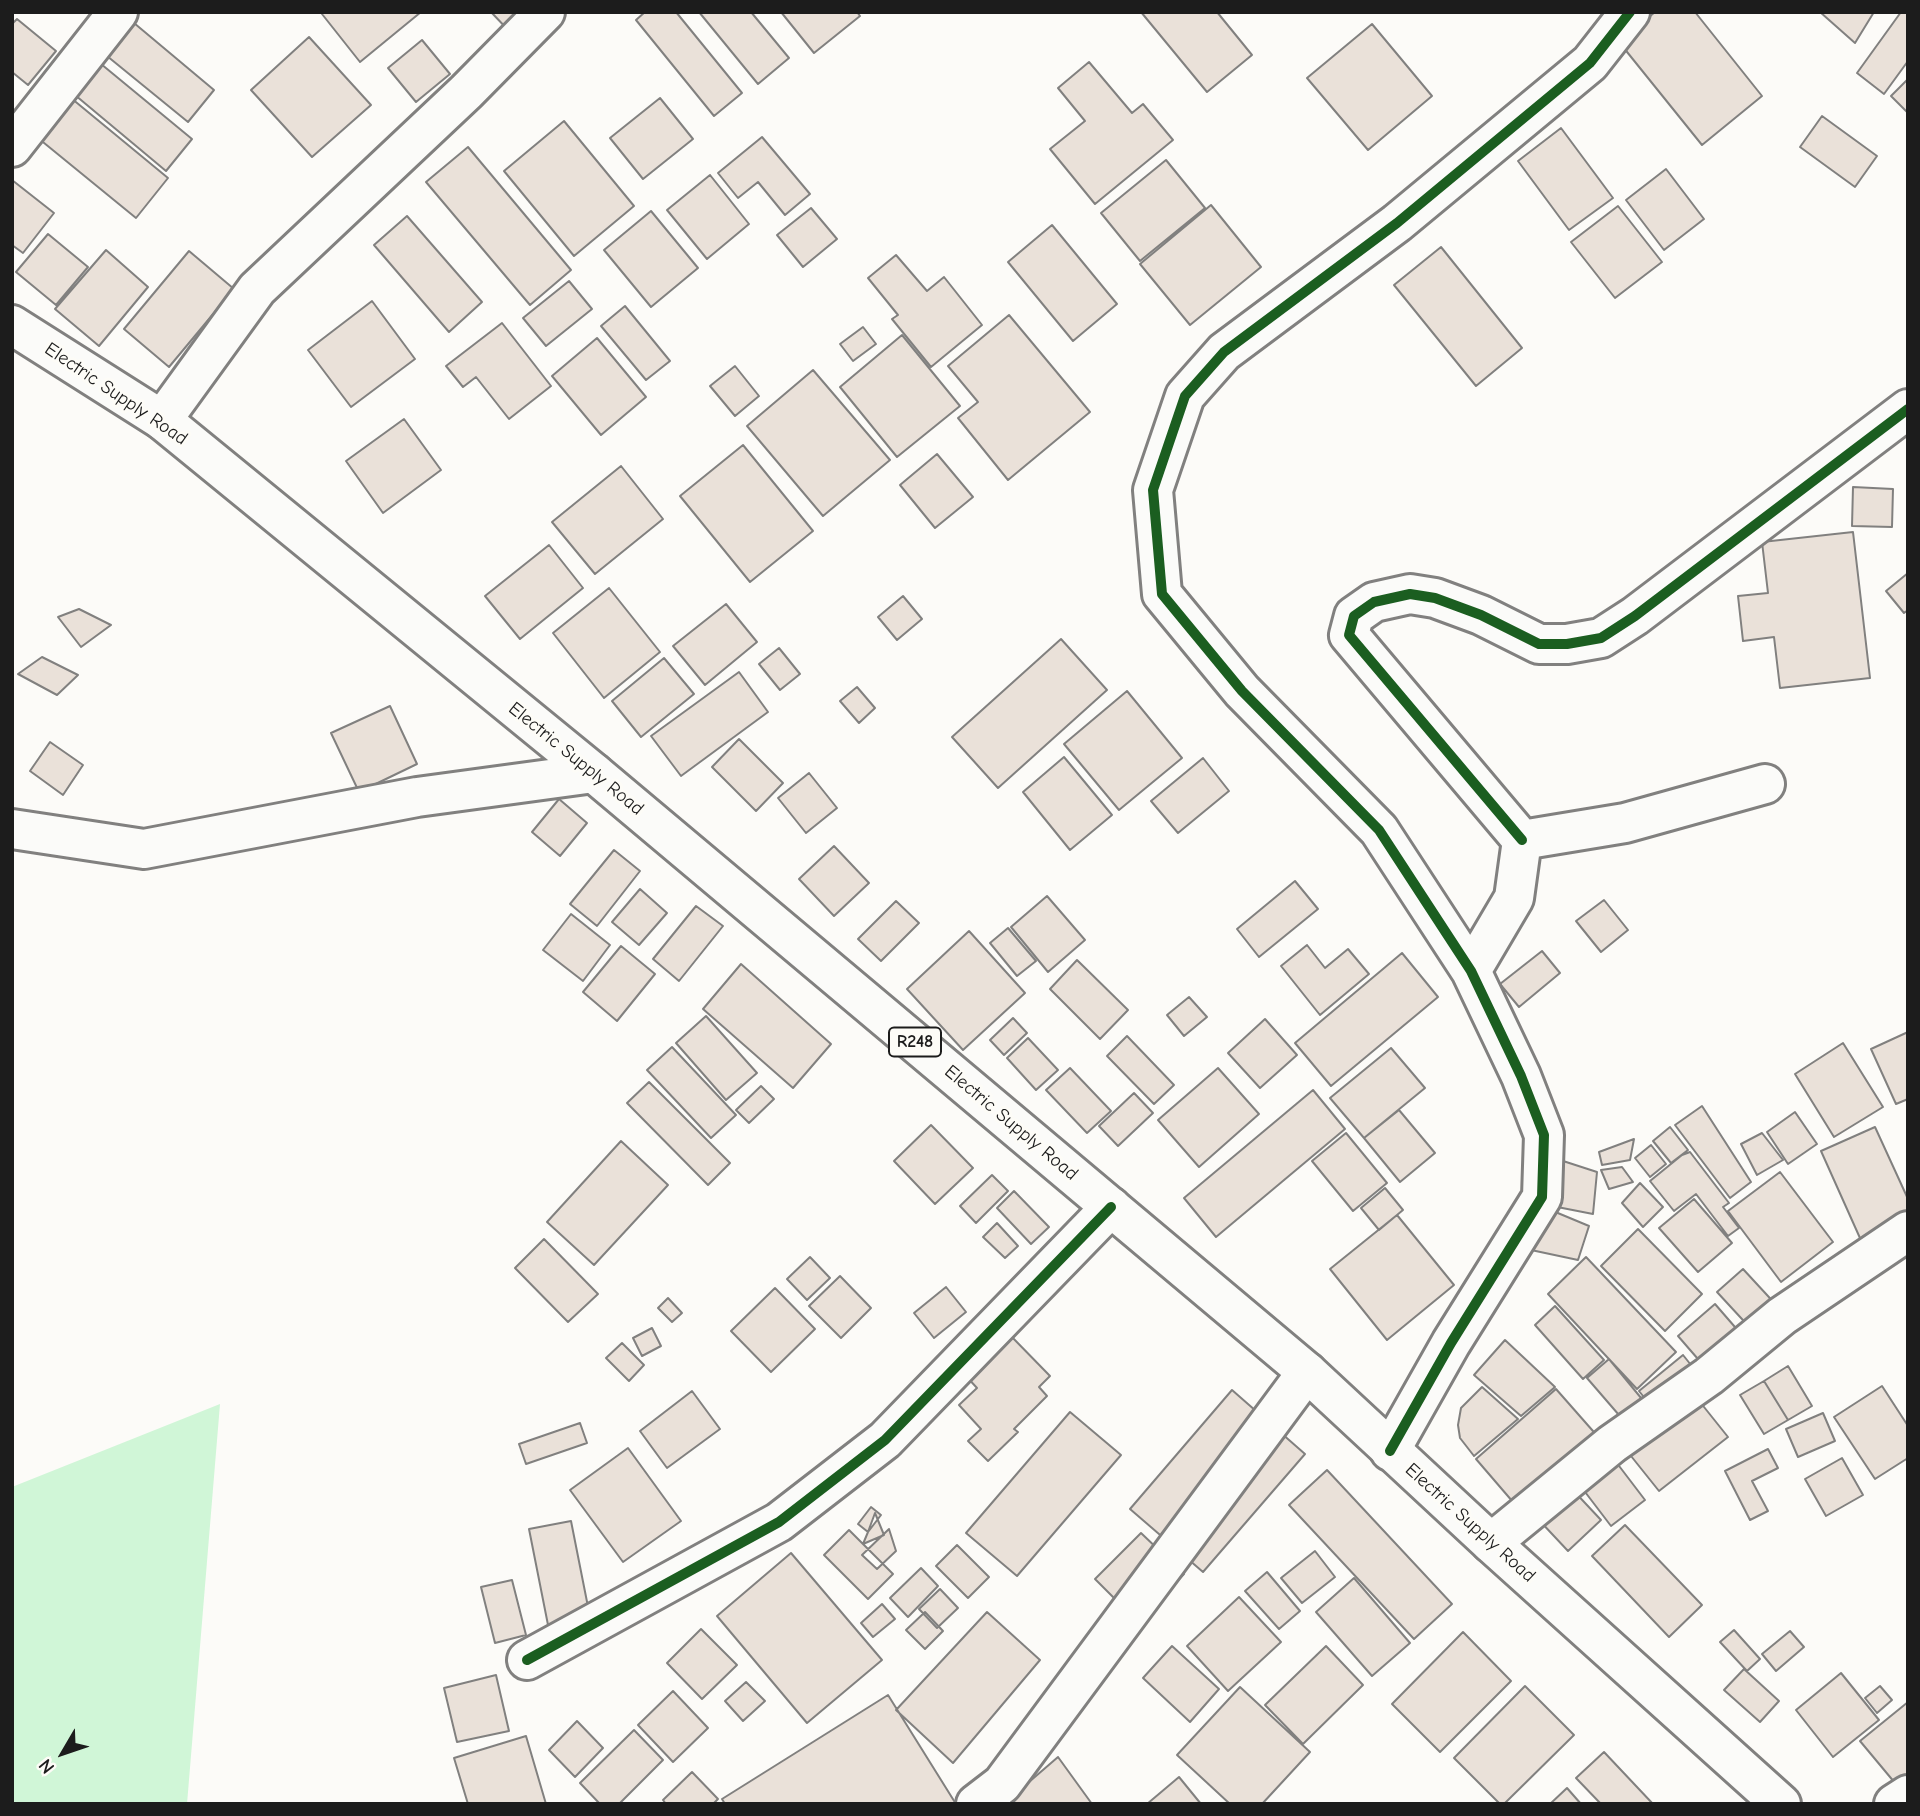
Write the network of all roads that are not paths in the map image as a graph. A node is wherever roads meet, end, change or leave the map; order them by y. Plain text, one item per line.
1 (118, 12) edge
2 (545, 12) edge
3 (1630, 12) edge
4 (12, 147) edge
5 (12, 325) edge
6 (1908, 409) edge
7 (162, 420) junction
8 (594, 773) junction
9 (1765, 784) dead end
10 (12, 829) edge
11 (1522, 840) junction
12 (1471, 971) junction
13 (1111, 1207) junction
14 (1908, 1231) edge
15 (1307, 1372) junction
16 (1390, 1451) junction
17 (1491, 1544) junction
18 (527, 1660) dead end
19 (1908, 1795) edge
20 (976, 1804) edge
21 (1781, 1804) edge
22 (1894, 1804) edge

1 - 4 street
2 - 7 street
3 - 12 street
5 - 7 street, Electric Supply Road / R248
6 - 11 street
7 - 8 street, Electric Supply Road / R248
8 - 10 street
8 - 13 street, Electric Supply Road / R248
9 - 11 street
11 - 12 street
12 - 16 street
13 - 15 street, Electric Supply Road / R248
13 - 18 street
14 - 17 street
15 - 16 street, Electric Supply Road / R248
15 - 20 street
16 - 17 street, Electric Supply Road / R248
17 - 21 street, Electric Supply Road / R248
19 - 22 street

